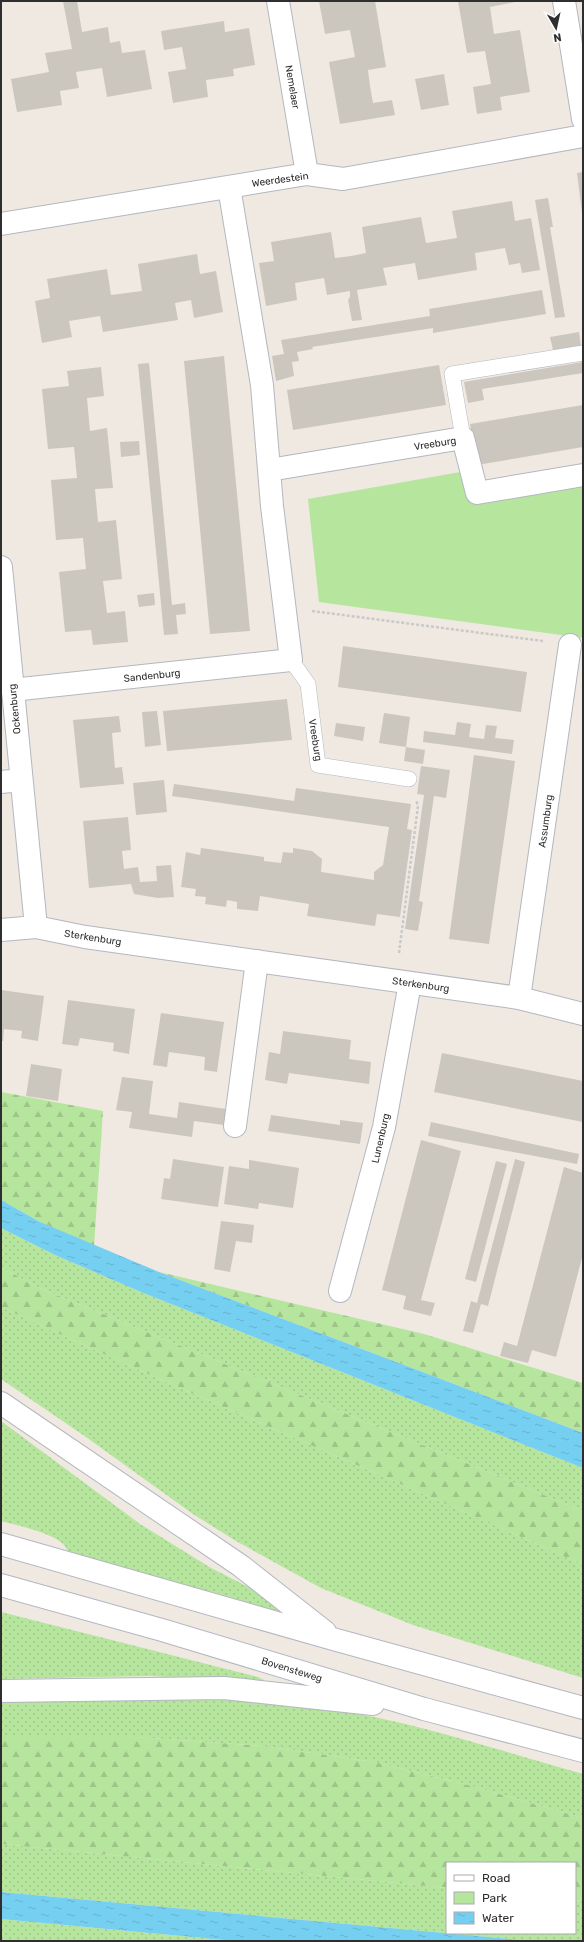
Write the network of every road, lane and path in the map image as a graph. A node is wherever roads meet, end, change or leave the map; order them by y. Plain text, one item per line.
1 (278, 1) edge
2 (564, 1) edge
3 (583, 119) edge
4 (583, 136) edge
5 (308, 174) junction
6 (229, 187) junction
7 (1, 224) edge
8 (583, 354) edge
9 (463, 438) junction
10 (269, 470) junction
11 (583, 475) edge
12 (1, 567) edge
13 (285, 607) junction
14 (570, 645) joint
15 (291, 660) junction
16 (12, 690) junction
17 (409, 779) joint
18 (11, 781) edge
19 (36, 927) junction
20 (1, 930) edge
21 (257, 961) junction
22 (410, 983) junction
23 (519, 998) junction
24 (583, 1014) edge
25 (235, 1126) dead end
26 (340, 1291) dead end
27 (1, 1403) edge
28 (1, 1544) edge
29 (1, 1585) edge
30 (333, 1639) junction
31 (1, 1691) edge
32 (583, 1708) edge
33 (424, 1709) junction
34 (583, 1751) edge

1 - 5 street, Nemelaer
2 - 3 street
4 - 5 street, Weerdestein
5 - 6 street, Weerdestein
6 - 7 street, Weerdestein
6 - 10 street, Vreeburg
8 - 9 lane
9 - 10 street, Vreeburg
9 - 11 street, Vreeburg
10 - 13 street, Vreeburg
12 - 16 street, Ockenburg
13 - 14 path
13 - 15 street, Vreeburg
14 - 23 street, Assumburg
15 - 16 street, Sandenburg
15 - 17 lane, Vreeburg
16 - 18 street, Ockenburg
17 - 22 path
18 - 19 street, Ockenburg
19 - 20 street, Sterkenburg
19 - 21 street, Sterkenburg
21 - 22 street, Sterkenburg
21 - 25 street
22 - 23 street, Sterkenburg
22 - 26 street, Lunenburg
23 - 24 street, Sterkenburg
27 - 30 street
28 - 30 street
29 - 33 street, Bovensteweg
30 - 32 street
31 - 33 street
33 - 34 street, Bovensteweg

